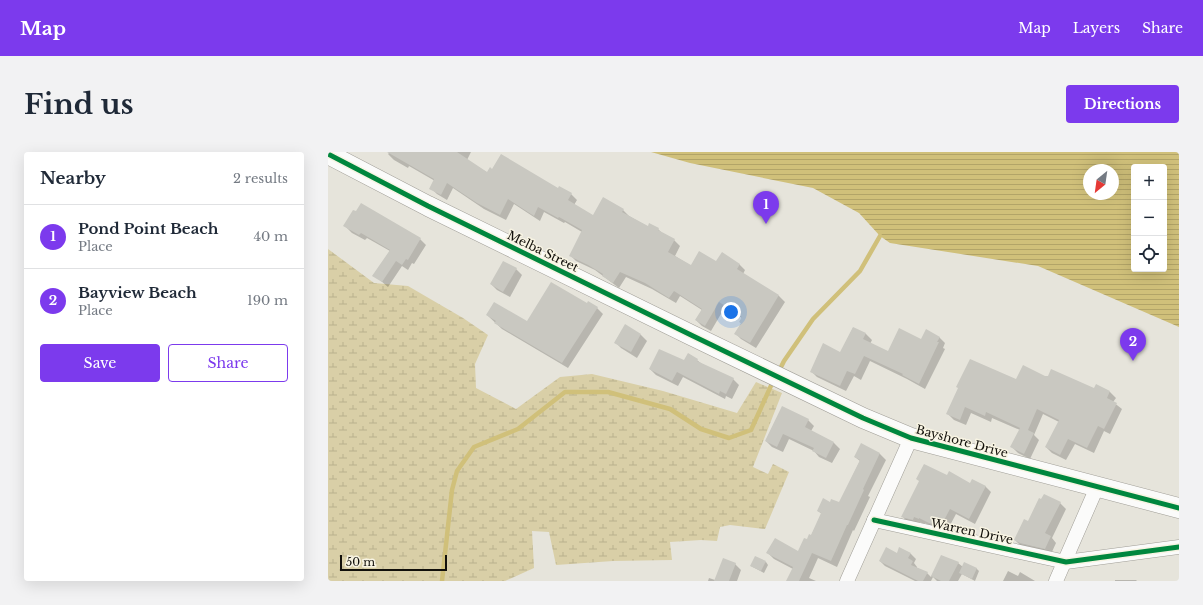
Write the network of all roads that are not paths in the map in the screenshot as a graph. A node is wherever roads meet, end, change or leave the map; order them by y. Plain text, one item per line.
1 (328, 154) edge
2 (755, 366) joint
3 (911, 438) junction
4 (1097, 487) junction
5 (1179, 508) edge
6 (874, 520) junction
7 (1179, 547) edge
8 (1066, 562) junction
9 (847, 581) edge
10 (1056, 581) edge

1 - 2 main road, Melba Street
2 - 3 main road, Bayshore Drive
3 - 4 main road, Bayshore Drive
3 - 6 street
4 - 5 main road, Bayshore Drive
4 - 8 street
6 - 8 street, Warren Drive
6 - 9 street
7 - 8 street
8 - 10 street

